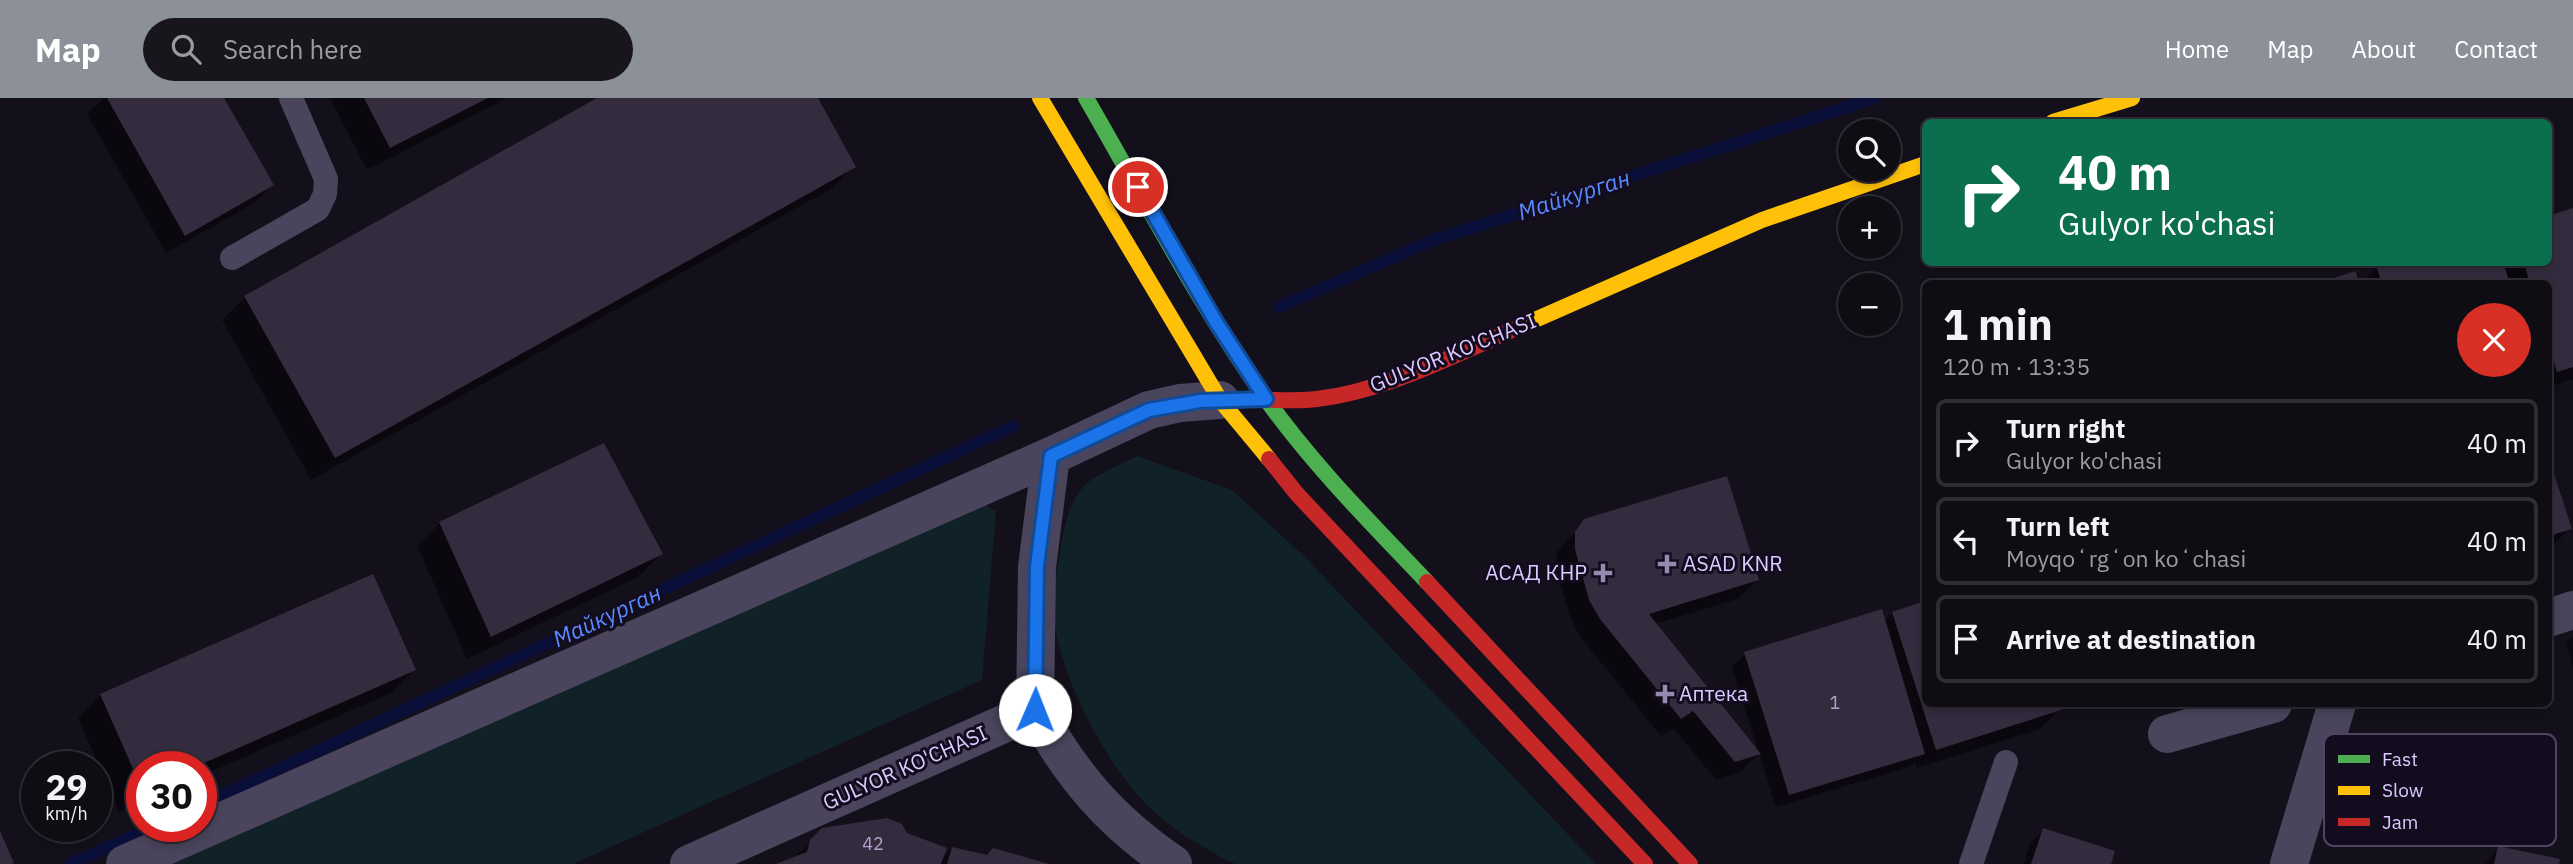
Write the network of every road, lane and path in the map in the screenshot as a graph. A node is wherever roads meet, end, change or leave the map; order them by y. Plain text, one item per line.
1 (291, 98) edge
2 (1041, 98) edge
3 (1086, 98) edge
4 (2132, 98) edge
5 (2063, 119) edge
6 (1922, 165) edge
7 (232, 258) dead end
8 (1266, 399) junction
9 (1220, 400) junction
10 (1051, 456) junction
11 (2573, 610) edge
12 (2552, 617) edge
13 (2262, 707) edge
14 (2336, 707) edge
15 (1035, 710) junction
16 (2167, 734) dead end
17 (2328, 734) edge
18 (2324, 747) edge
19 (2006, 762) dead end
20 (125, 864) edge
21 (689, 864) edge
22 (1173, 864) edge
23 (1645, 864) edge
24 (1690, 864) edge
25 (1971, 864) edge
26 (2289, 864) edge

1 - 7 lane
2 - 9 street
3 - 8 street
4 - 5 street
6 - 8 street, GULYOR KO'CHASI
8 - 9 street, GULYOR KO'CHASI
8 - 24 street
9 - 10 street, GULYOR KO'CHASI
9 - 23 street
10 - 15 street
10 - 20 street, GULYOR KO'CHASI
11 - 12 street
13 - 16 street
14 - 17 street
15 - 21 street, GULYOR KO'CHASI
15 - 22 street
18 - 26 street
19 - 25 lane

